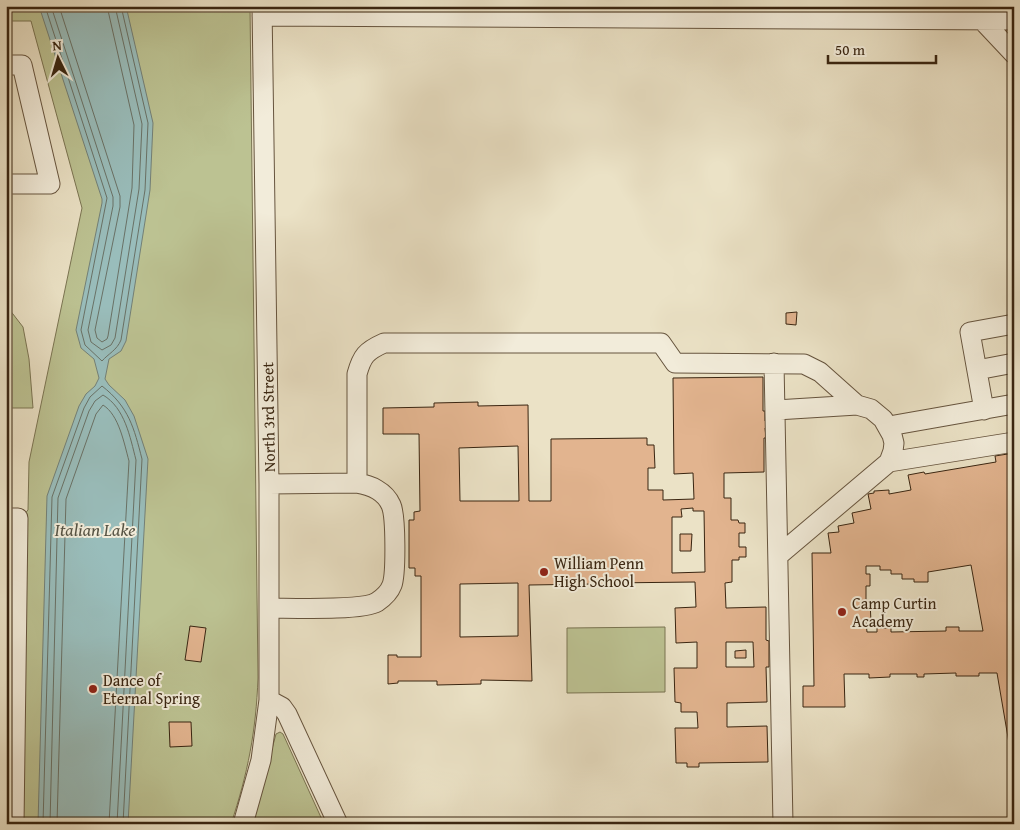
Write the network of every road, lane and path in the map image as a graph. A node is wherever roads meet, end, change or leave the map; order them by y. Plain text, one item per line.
1 (262, 11) edge
2 (350, 11) edge
3 (979, 11) edge
4 (393, 12) edge
5 (524, 12) edge
6 (629, 12) edge
7 (719, 12) edge
8 (808, 13) edge
9 (890, 13) edge
10 (1014, 20) edge
11 (1014, 54) edge
12 (6, 65) edge
13 (6, 184) edge
14 (1014, 324) edge
15 (774, 363) junction
16 (1014, 363) edge
17 (977, 370) junction
18 (1014, 404) edge
19 (857, 405) junction
20 (776, 410) junction
21 (984, 410) junction
22 (889, 426) junction
23 (1014, 442) edge
24 (888, 462) junction
25 (357, 483) junction
26 (269, 484) junction
27 (6, 518) edge
28 (779, 555) junction
29 (269, 608) junction
30 (269, 700) junction
31 (14, 824) edge
32 (243, 824) edge
33 (338, 824) edge
34 (783, 824) edge

1 - 2 street
1 - 26 street, North 3rd Street
2 - 4 street
3 - 9 street
3 - 10 street
3 - 11 street
4 - 5 street
5 - 6 street
6 - 7 street
7 - 8 street
8 - 9 street
12 - 13 street
14 - 17 street
15 - 19 street
15 - 20 street
15 - 25 street
16 - 17 street
17 - 21 street
18 - 21 street
19 - 20 street
19 - 22 street
20 - 28 street
21 - 22 street
22 - 24 street
23 - 24 street
24 - 28 street
25 - 26 street
25 - 29 street
26 - 29 street, North 3rd Street
27 - 31 street
28 - 34 street
29 - 30 street, North 3rd Street
30 - 32 street, North 3rd Street
30 - 33 street

